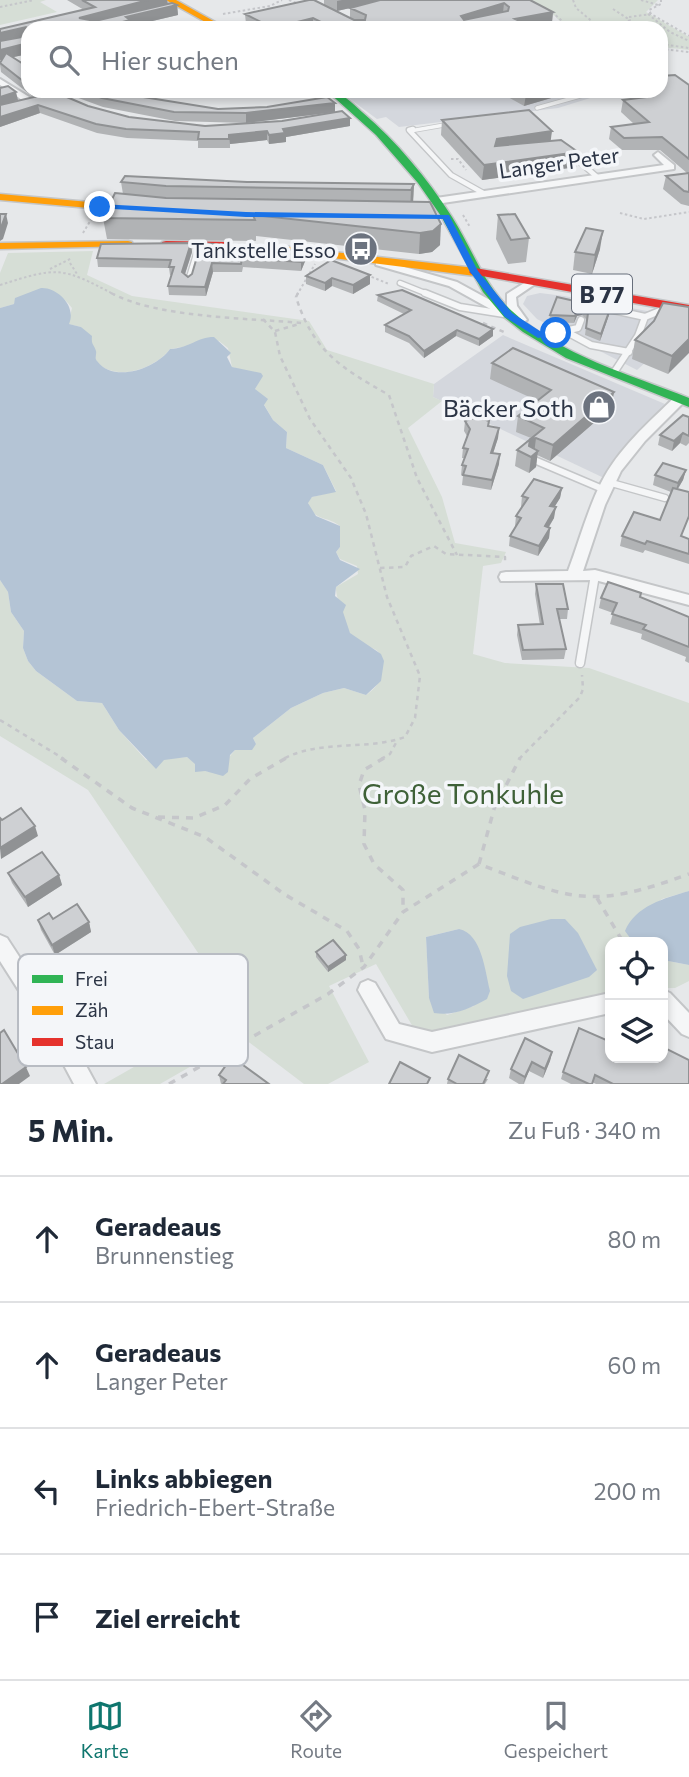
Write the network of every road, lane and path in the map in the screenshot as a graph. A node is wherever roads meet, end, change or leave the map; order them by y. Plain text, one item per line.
1 (34, 0) edge
2 (282, 0) edge
3 (289, 0) edge
4 (573, 0) edge
5 (641, 0) edge
6 (661, 0) edge
7 (172, 5) edge
8 (301, 5) edge
9 (658, 5) junction
10 (0, 7) edge
11 (613, 9) dead end
12 (549, 10) edge
13 (649, 14) junction
14 (629, 17) junction
15 (217, 21) edge
16 (223, 21) edge
17 (562, 21) edge
18 (592, 21) edge
19 (629, 21) edge
20 (657, 21) edge
21 (662, 21) edge
22 (668, 24) edge
23 (668, 30) edge
24 (689, 36) edge
25 (689, 41) edge
26 (668, 46) edge
27 (668, 48) edge
28 (689, 50) edge
29 (0, 82) edge
30 (21, 96) edge
31 (25, 98) edge
32 (46, 98) edge
33 (63, 98) edge
34 (340, 98) edge
35 (573, 98) edge
36 (31, 102) junction
37 (75, 104) edge
38 (20, 105) edge
39 (537, 108) dead end
40 (359, 113) junction
41 (341, 116) edge
42 (461, 123) edge
43 (565, 149) edge
44 (658, 155) dead end
45 (472, 163) edge
46 (463, 164) dead end
47 (597, 177) junction
48 (485, 194) junction
49 (0, 197) edge
50 (100, 207) junction
51 (154, 211) edge
52 (437, 211) junction
53 (689, 212) edge
54 (620, 213) dead end
55 (77, 243) junction
56 (199, 245) junction
57 (0, 246) edge
58 (244, 247) edge
59 (270, 248) edge
60 (321, 252) junction
61 (355, 256) junction
62 (70, 261) junction
63 (49, 270) junction
64 (474, 272) junction
65 (80, 276) junction
66 (188, 281) edge
67 (533, 282) junction
68 (400, 283) dead end
69 (0, 285) edge
70 (565, 294) junction
71 (671, 306) junction
72 (689, 309) edge
73 (508, 315) junction
74 (645, 317) junction
75 (263, 320) junction
76 (581, 320) dead end
77 (302, 323) junction
78 (526, 327) junction
79 (565, 331) junction
80 (275, 332) junction
81 (541, 337) junction
82 (629, 352) junction
83 (615, 371) junction
84 (684, 401) edge
85 (532, 459) edge
86 (607, 486) junction
87 (665, 498) dead end
88 (457, 555) junction
89 (505, 557) dead end
90 (379, 568) junction
91 (595, 575) junction
92 (574, 576) junction
93 (506, 577) dead end
94 (689, 600) edge
95 (580, 663) joint
96 (0, 720) edge
97 (398, 740) junction
98 (158, 817) junction
99 (479, 864) junction
100 (689, 874) edge
101 (597, 898) junction
102 (403, 912) junction
103 (620, 937) edge
104 (0, 944) edge
105 (364, 967) junction
106 (18, 972) edge
107 (368, 990) dead end
108 (605, 1004) edge
109 (668, 1005) edge
110 (689, 1027) edge
111 (248, 1039) edge
112 (75, 1066) edge
113 (201, 1066) edge
114 (85, 1084) edge
115 (169, 1084) edge

1 - 10 path
2 - 16 path
3 - 8 path
4 - 18 path
5 - 9 path
6 - 9 path
7 - 15 main road
9 - 13 path
11 - 14 path
12 - 17 path
13 - 14 path
13 - 20 path
13 - 21 path
14 - 19 path
22 - 24 path
23 - 25 path
26 - 28 path
27 - 28 path
29 - 30 street
31 - 36 street
32 - 36 street
33 - 37 street
34 - 40 main road
35 - 39 lane
36 - 38 street
40 - 41 street
40 - 52 main road
42 - 48 lane
43 - 47 lane
44 - 47 street, Langer Peter
45 - 46 path
47 - 48 street, Langer Peter
48 - 52 street, Langer Peter
49 - 50 main road
50 - 51 main road
50 - 55 path
52 - 64 main road
53 - 54 path
55 - 56 main road
55 - 57 main road
55 - 62 path
56 - 58 main road
56 - 66 lane
59 - 60 main road
60 - 61 main road
60 - 77 path
61 - 64 main road
61 - 73 street
62 - 63 path
62 - 65 path
63 - 65 path
63 - 69 path
64 - 67 main road, B 77
64 - 73 main road
65 - 75 path
67 - 70 main road, B 77
67 - 78 street
68 - 73 lane
70 - 71 main road, B 77
70 - 74 lane
71 - 72 main road, B 77
71 - 74 lane
73 - 78 main road
74 - 82 lane
75 - 77 path
75 - 80 path
76 - 79 lane
77 - 80 path
77 - 88 path
78 - 81 main road
79 - 81 lane
79 - 82 lane
80 - 90 path
81 - 83 main road
82 - 83 lane
83 - 84 main road
84 - 86 street
85 - 86 lane
86 - 87 lane
86 - 92 street
88 - 89 path
88 - 90 path
90 - 97 path
91 - 92 street
91 - 94 street
91 - 95 lane
92 - 93 street
95 - 99 path
96 - 98 path
97 - 98 path
97 - 102 path
98 - 105 path
99 - 101 path
99 - 102 path
100 - 101 path
101 - 103 path
102 - 105 path
104 - 106 street
105 - 111 path
107 - 108 street
109 - 110 street
112 - 114 street
113 - 115 path

